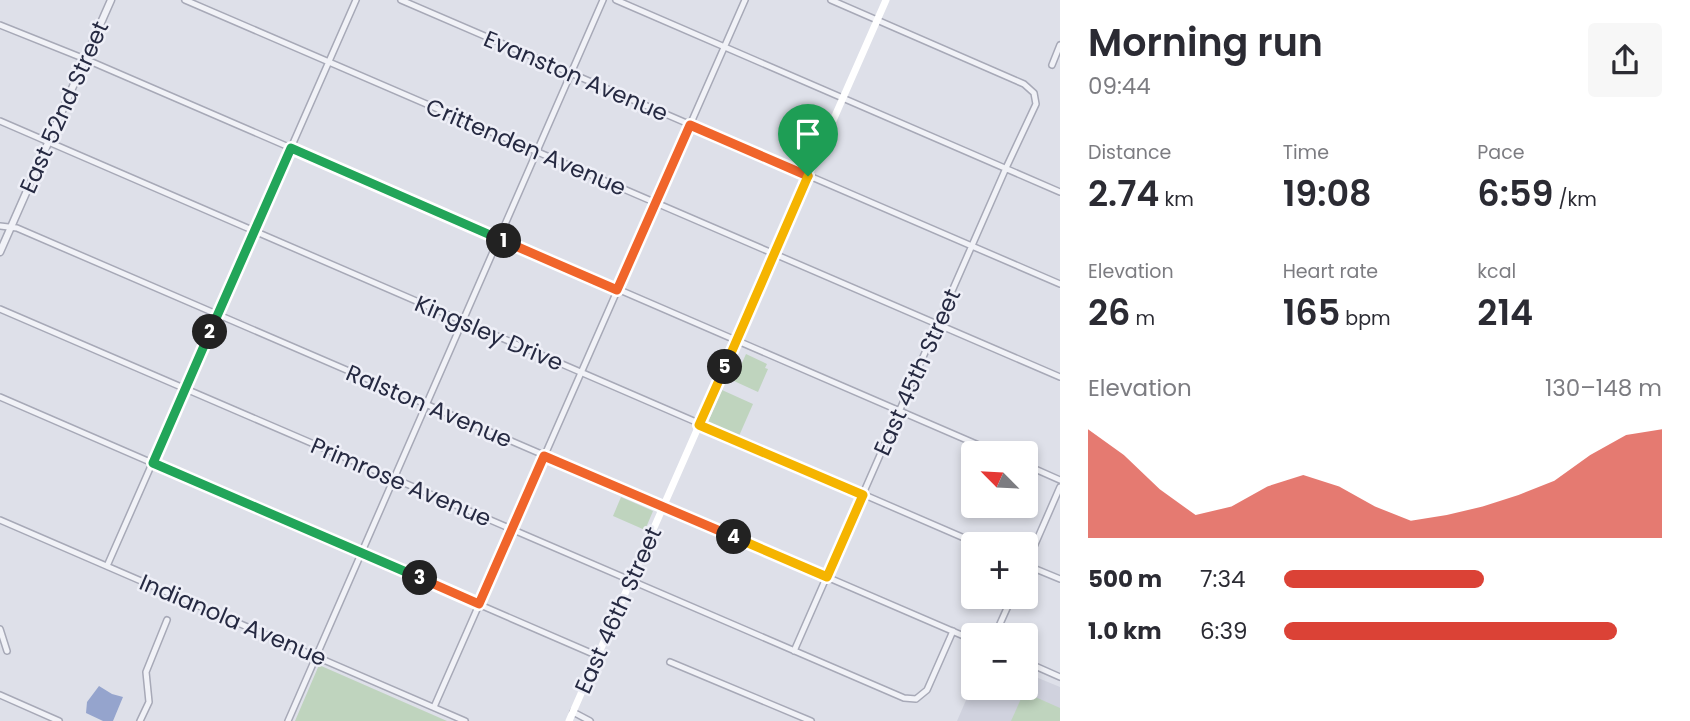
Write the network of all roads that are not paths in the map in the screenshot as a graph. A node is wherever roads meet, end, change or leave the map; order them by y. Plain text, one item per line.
1 (111, 0) edge
2 (185, 0) edge
3 (356, 0) edge
4 (401, 0) edge
5 (603, 0) edge
6 (616, 0) edge
7 (745, 0) edge
8 (831, 0) edge
9 (886, 0) edge
10 (877, 20) junction
11 (0, 25) edge
12 (1060, 46) edge
13 (724, 47) junction
14 (85, 59) junction
15 (329, 62) junction
16 (1052, 65) dead end
17 (571, 74) junction
18 (843, 99) junction
19 (0, 121) edge
20 (690, 125) junction
21 (48, 143) junction
22 (291, 148) junction
23 (537, 152) junction
24 (1006, 168) junction
25 (808, 176) junction
26 (1060, 192) edge
27 (655, 204) junction
28 (0, 226) edge
29 (11, 227) junction
30 (254, 232) junction
31 (499, 239) junction
32 (972, 247) junction
33 (0, 252) edge
34 (774, 255) junction
35 (1060, 284) edge
36 (617, 290) junction
37 (0, 309) edge
38 (218, 314) junction
39 (463, 322) junction
40 (938, 325) junction
41 (736, 341) junction
42 (581, 373) junction
43 (1060, 377) edge
44 (186, 388) junction
45 (0, 397) edge
46 (426, 405) junction
47 (900, 411) junction
48 (699, 425) junction
49 (969, 441) edge
50 (544, 456) junction
51 (153, 463) junction
52 (1038, 471) edge
53 (394, 479) junction
54 (1060, 480) edge
55 (1060, 487) edge
56 (863, 495) junction
57 (663, 507) junction
58 (0, 520) edge
59 (512, 530) junction
60 (961, 537) edge
61 (1038, 537) edge
62 (361, 553) junction
63 (107, 566) junction
64 (1038, 570) edge
65 (827, 577) junction
66 (1060, 579) edge
67 (631, 582) junction
68 (479, 604) junction
69 (167, 620) dead end
70 (0, 629) edge
71 (953, 631) junction
72 (961, 635) edge
73 (7, 651) dead end
74 (794, 652) junction
75 (598, 656) junction
76 (316, 657) junction
77 (670, 662) dead end
78 (1038, 668) edge
79 (1060, 677) edge
80 (0, 695) edge
81 (434, 707) junction
82 (571, 718) edge
83 (59, 721) edge
84 (140, 721) edge
85 (288, 721) edge
86 (465, 721) edge
87 (590, 721) edge
88 (811, 721) edge

1 - 14 street, East 52nd Street
2 - 15 street, Crittenden Avenue
3 - 15 street
4 - 17 street, Evanston Avenue
5 - 17 street
6 - 13 street
7 - 13 street
8 - 10 street
9 - 10 main road, East 46th Street
10 - 18 main road, East 46th Street
10 - 24 street, East 45th Street
11 - 14 street
12 - 16 street
13 - 18 street
13 - 20 street
14 - 21 street, East 52nd Street
14 - 22 street
15 - 22 street
15 - 23 street, Crittenden Avenue
17 - 20 street, Evanston Avenue
17 - 23 street
18 - 24 street
18 - 25 main road, East 46th Street
19 - 21 street, Kingsley Drive
20 - 25 street, Evanston Avenue
20 - 27 street
21 - 29 street, East 52nd Street
21 - 30 street, Kingsley Drive
22 - 30 street
22 - 31 street
23 - 27 street, Crittenden Avenue
23 - 31 street
24 - 26 street
24 - 32 street, East 45th Street
25 - 32 street, Evanston Avenue
25 - 34 main road, East 46th Street
27 - 34 street, Crittenden Avenue
27 - 36 street
28 - 29 street, Ralston Avenue
29 - 33 street, East 52nd Street
29 - 38 street, Ralston Avenue
30 - 38 street
30 - 39 street, Kingsley Drive
31 - 36 street
31 - 39 street
32 - 35 street, Evanston Avenue
32 - 40 street, East 45th Street
34 - 40 street, Crittenden Avenue
34 - 41 main road, East 46th Street
36 - 41 street
36 - 42 street
37 - 44 street, Primrose Avenue
38 - 44 street
38 - 46 street, Ralston Avenue
39 - 42 street, Kingsley Drive
39 - 46 street
40 - 43 street, Crittenden Avenue
40 - 47 street, East 45th Street
41 - 47 street
41 - 48 main road, East 46th Street
42 - 48 street, Kingsley Drive
42 - 50 street
44 - 51 street
44 - 53 street, Primrose Avenue
45 - 51 street
46 - 50 street, Ralston Avenue
46 - 53 street
47 - 49 street
47 - 56 street, East 45th Street
48 - 56 street, Kingsley Drive
48 - 57 main road, East 46th Street
50 - 57 street, Ralston Avenue
50 - 59 street
51 - 62 street
51 - 63 street
52 - 54 street
53 - 59 street, Primrose Avenue
53 - 62 street
55 - 61 street
56 - 60 street, Kingsley Drive
56 - 65 street, East 45th Street
57 - 65 street, Ralston Avenue
57 - 67 main road, East 46th Street
58 - 63 street, Indianola Avenue
59 - 67 street, Primrose Avenue
59 - 68 street
62 - 68 street
62 - 76 street
63 - 76 street, Indianola Avenue
64 - 66 street
65 - 71 street, Ralston Avenue
65 - 74 street, East 45th Street
67 - 74 street, Primrose Avenue
67 - 75 main road, East 46th Street
68 - 75 street
68 - 81 street
69 - 84 street
70 - 73 street
71 - 72 street, Ralston Avenue
71 - 74 street, Primrose Avenue
75 - 82 main road, East 46th Street
76 - 81 street, Indianola Avenue
76 - 85 street
77 - 88 street
78 - 79 street
80 - 83 street
81 - 86 street, Indianola Avenue
82 - 87 street

